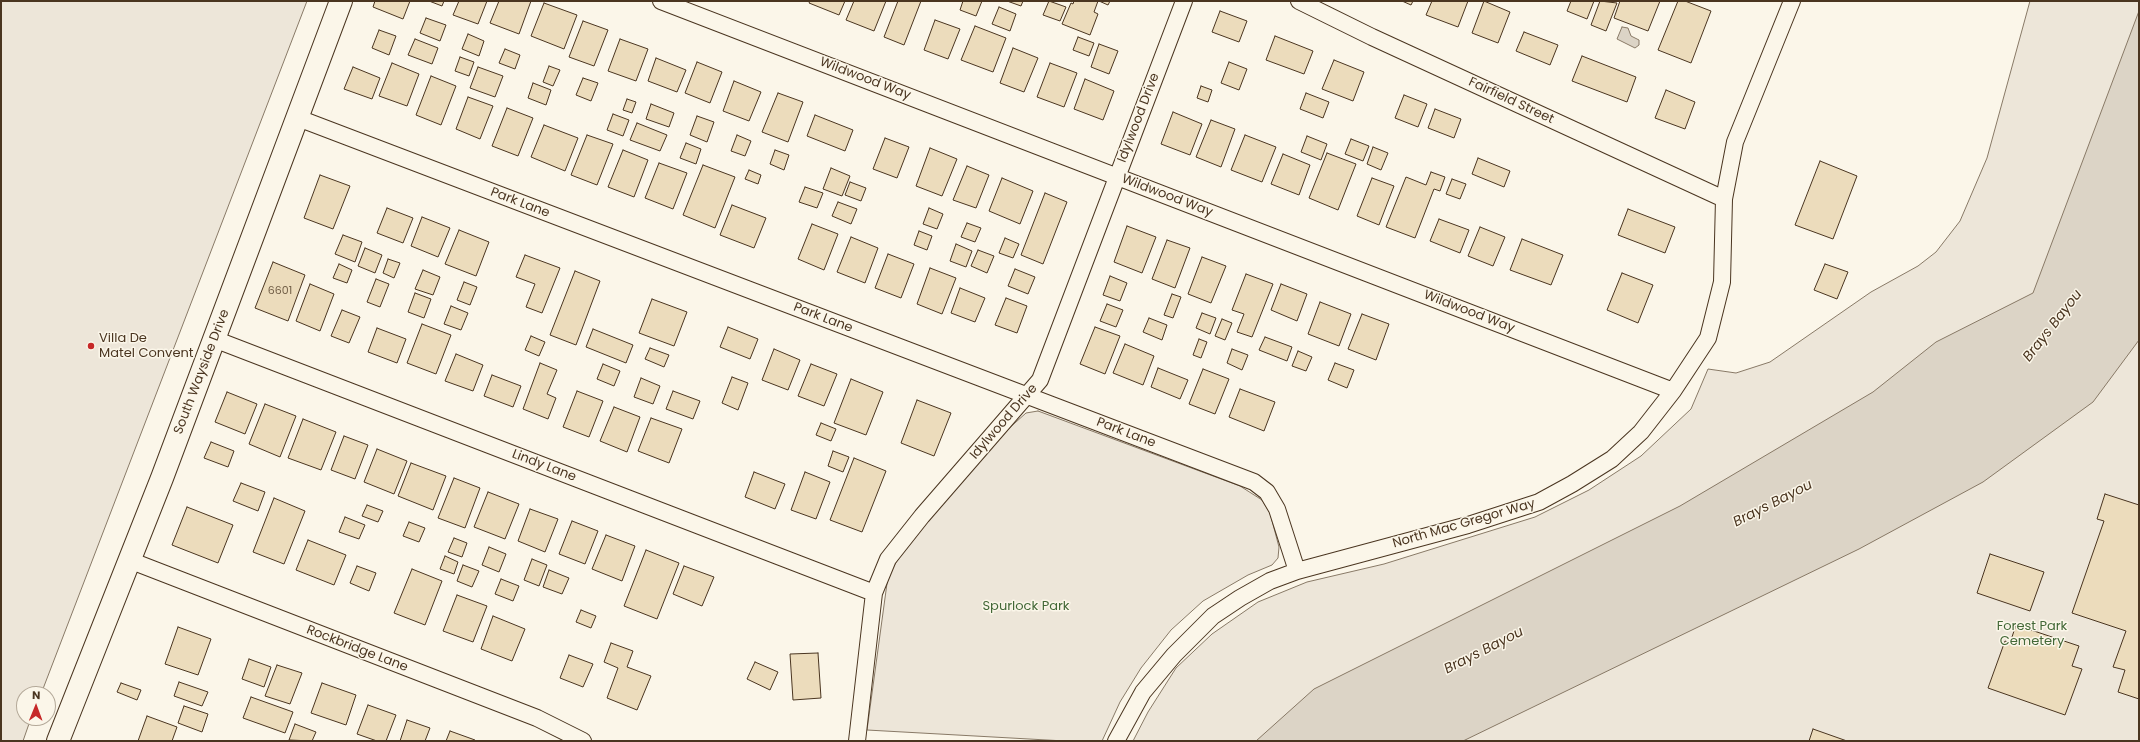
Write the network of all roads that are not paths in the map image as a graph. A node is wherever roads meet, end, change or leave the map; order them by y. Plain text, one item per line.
1 (341, 1) edge
2 (661, 1) edge
3 (1184, 1) edge
4 (1299, 1) edge
5 (1787, 3) edge
6 (298, 118) junction
7 (1116, 176) junction
8 (1724, 199) junction
9 (214, 340) junction
10 (1673, 390) junction
11 (1027, 396) junction
12 (129, 560) junction
13 (1297, 571) junction
14 (874, 593) junction
15 (58, 741) edge
16 (583, 741) edge
17 (857, 741) edge
18 (1116, 741) edge

1 - 6 main road, South Wayside Drive
2 - 7 street, Wildwood Way
3 - 7 street, Idylwood Drive
4 - 8 street, Fairfield Street
5 - 8 street, North Mac Gregor Way
6 - 9 main road, South Wayside Drive
6 - 11 street, Park Lane
7 - 10 street, Wildwood Way
7 - 11 street, Idylwood Drive
8 - 10 street, North Mac Gregor Way
9 - 12 main road, South Wayside Drive
9 - 14 street, Lindy Lane
10 - 13 street, North Mac Gregor Way
11 - 13 street, Park Lane
11 - 14 street, Idylwood Drive
12 - 15 main road, South Wayside Drive
12 - 16 street, Rockbridge Lane
13 - 18 street, North Mac Gregor Way
14 - 17 street, Idylwood Drive

